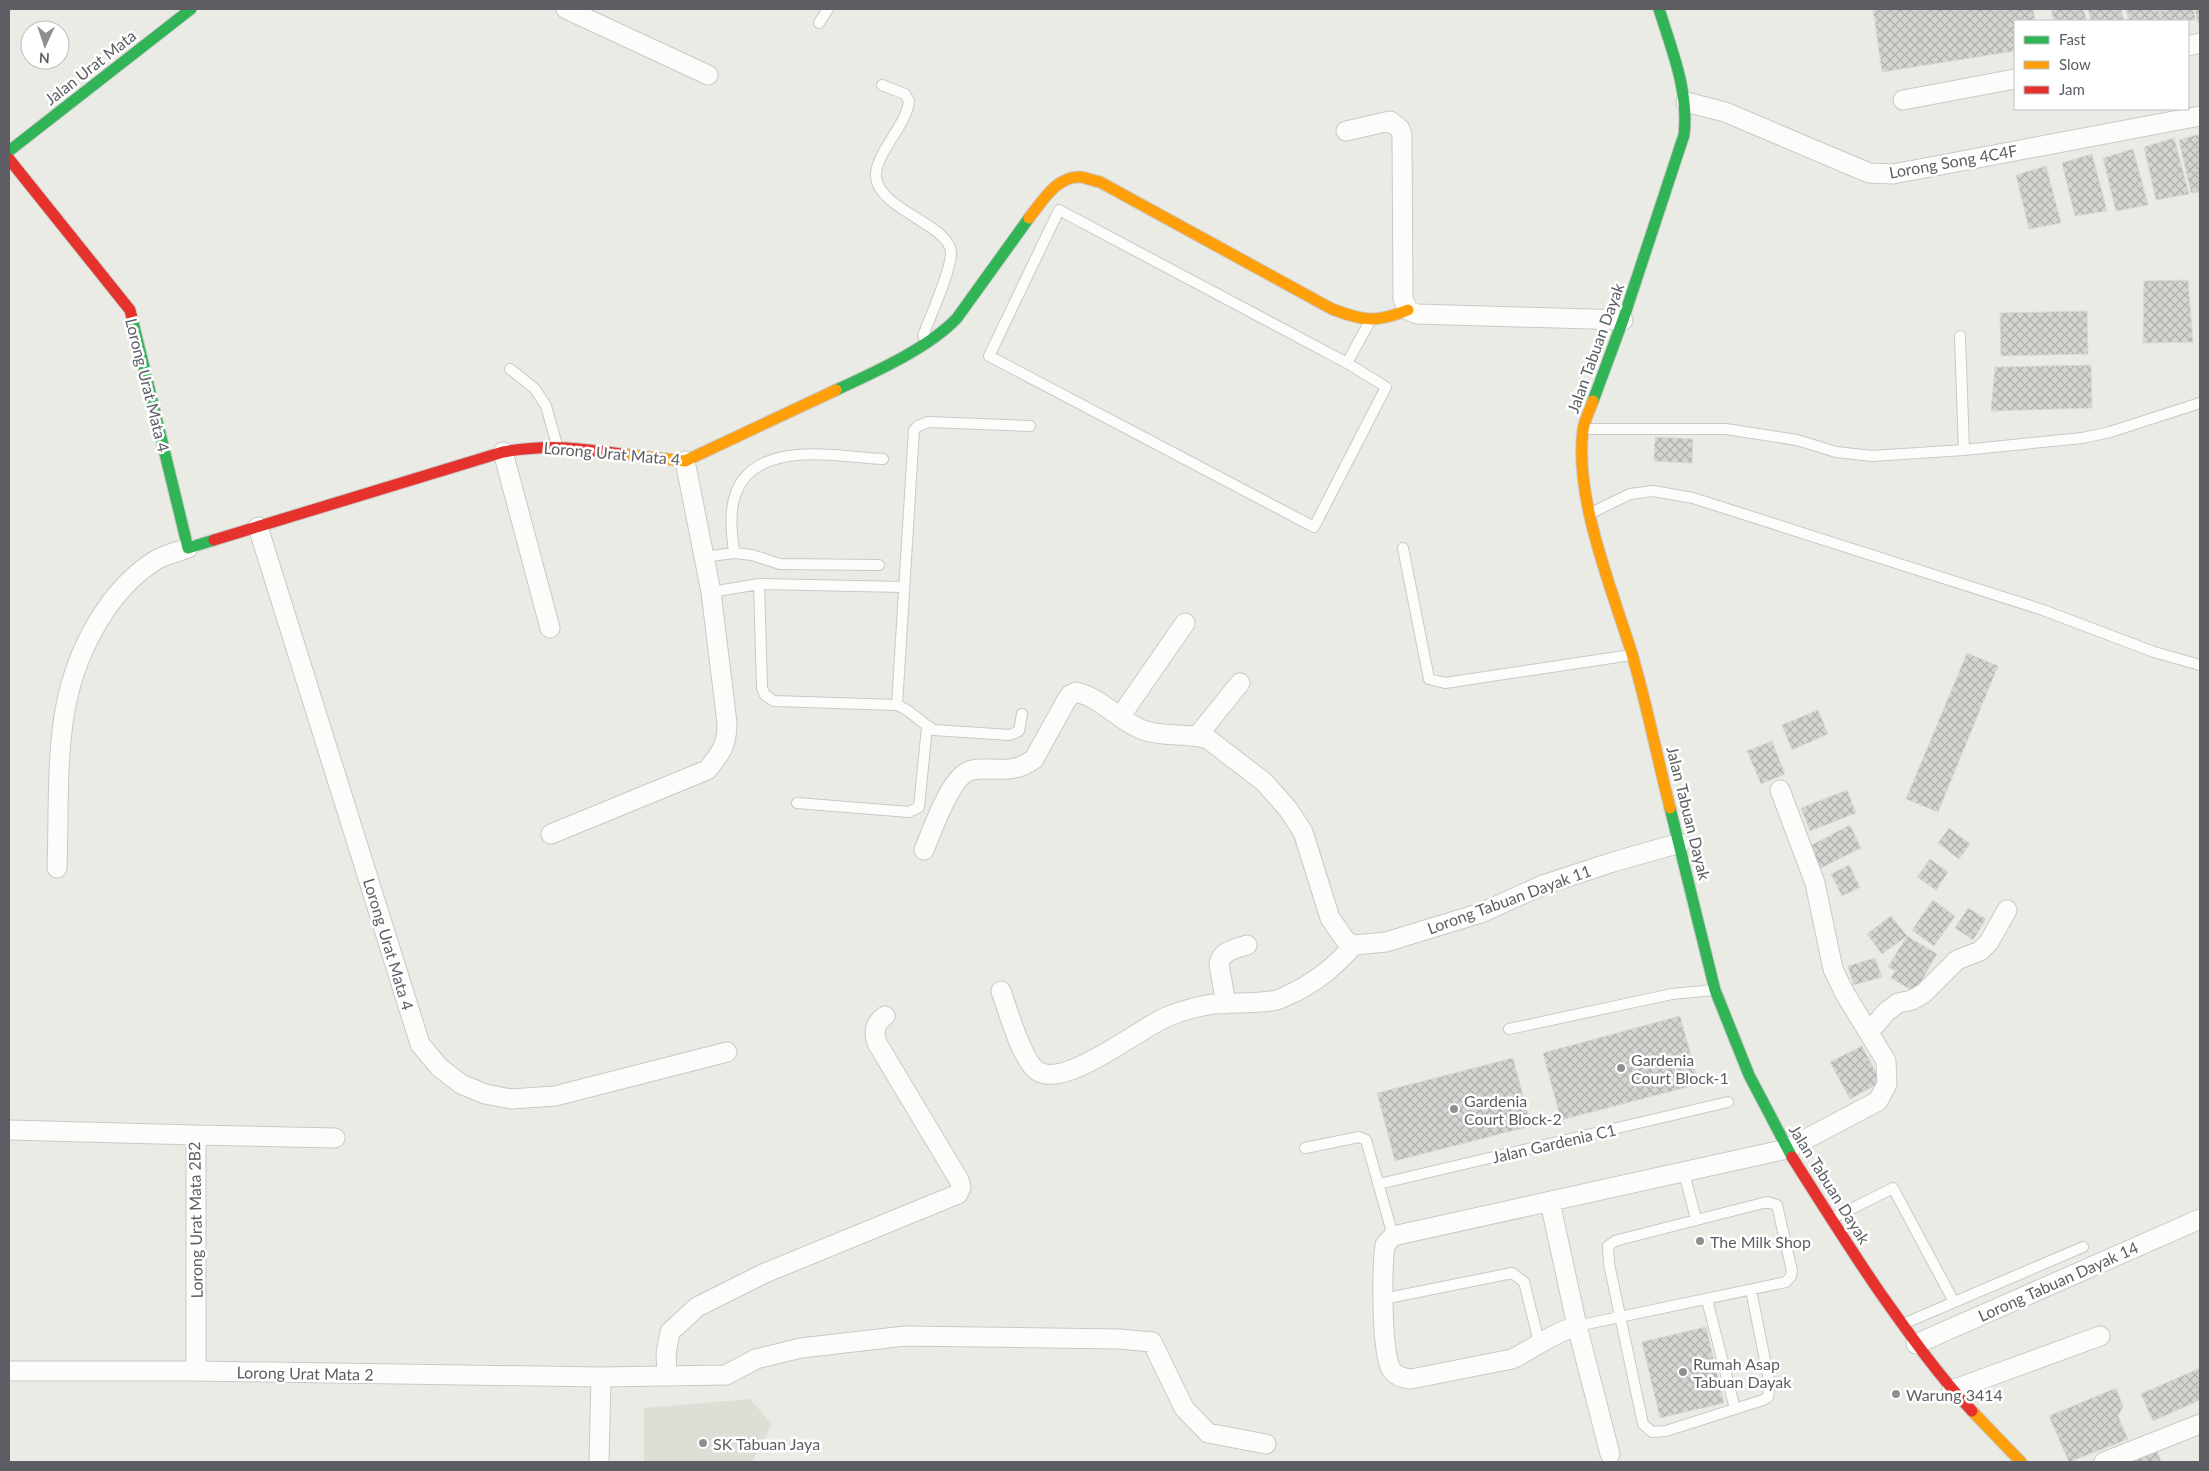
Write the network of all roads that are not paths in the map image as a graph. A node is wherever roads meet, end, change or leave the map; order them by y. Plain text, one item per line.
1 (191, 9) edge
2 (566, 9) edge
3 (828, 9) edge
4 (1659, 9) edge
5 (590, 14) edge
6 (819, 23) dead end
7 (708, 75) dead end
8 (2014, 79) edge
9 (882, 86) dead end
10 (1902, 100) dead end
11 (1686, 102) junction
12 (2200, 116) edge
13 (1346, 131) dead end
14 (9, 151) edge
15 (9, 159) edge
16 (1408, 310) junction
17 (1624, 320) junction
18 (1369, 322) junction
19 (1960, 336) dead end
20 (921, 344) junction
21 (1347, 364) junction
22 (510, 369) dead end
23 (2200, 403) edge
24 (1030, 426) dead end
25 (1583, 429) junction
26 (557, 446) junction
27 (1964, 450) junction
28 (503, 452) junction
29 (883, 459) dead end
30 (686, 461) junction
31 (1590, 514) junction
32 (258, 527) junction
33 (188, 548) junction
34 (1403, 548) dead end
35 (734, 553) junction
36 (703, 557) junction
37 (880, 564) dead end
38 (759, 584) junction
39 (903, 587) junction
40 (710, 592) junction
41 (1185, 624) dead end
42 (550, 628) dead end
43 (1632, 655) junction
44 (2200, 665) edge
45 (1240, 683) dead end
46 (897, 705) junction
47 (1022, 714) dead end
48 (1120, 717) junction
49 (927, 726) junction
50 (1198, 735) junction
51 (1780, 790) dead end
52 (797, 803) dead end
53 (551, 834) dead end
54 (1680, 843) junction
55 (924, 850) dead end
56 (57, 868) dead end
57 (2007, 910) dead end
58 (1247, 945) dead end
59 (1354, 945) junction
60 (1715, 990) junction
61 (1001, 991) dead end
62 (1226, 1004) junction
63 (885, 1016) dead end
64 (1508, 1029) dead end
65 (1869, 1032) junction
66 (727, 1052) dead end
67 (1728, 1102) dead end
68 (9, 1130) edge
69 (196, 1135) junction
70 (335, 1138) dead end
71 (1305, 1148) dead end
72 (1787, 1149) junction
73 (1684, 1173) junction
74 (1379, 1184) junction
75 (1550, 1202) junction
76 (1696, 1219) junction
77 (1831, 1219) junction
78 (2200, 1219) edge
79 (1393, 1236) junction
80 (2083, 1247) dead end
81 (1751, 1290) junction
82 (1383, 1299) junction
83 (1707, 1300) junction
84 (1954, 1302) junction
85 (1621, 1318) junction
86 (1902, 1324) junction
87 (1577, 1326) junction
88 (2100, 1336) dead end
89 (1539, 1342) junction
90 (1916, 1344) junction
91 (9, 1371) edge
92 (196, 1371) junction
93 (667, 1375) junction
94 (601, 1376) junction
95 (1952, 1390) junction
96 (1735, 1409) junction
97 (2200, 1424) edge
98 (1266, 1444) dead end
99 (1610, 1454) dead end
100 (2011, 1460) edge
101 (599, 1462) edge
102 (2104, 1462) edge

1 - 14 street, Jalan Urat Mata
2 - 5 street
3 - 6 lane
4 - 11 street, Jalan Tabuan Dayak
5 - 7 street
8 - 10 street
9 - 20 lane
11 - 12 street, Lorong Song 4C4F
11 - 17 street, Jalan Tabuan Dayak
13 - 16 street
15 - 33 street, Lorong Urat Mata 4
16 - 17 street
16 - 18 street
17 - 25 street, Jalan Tabuan Dayak
18 - 20 street, Lorong Urat Mata 4
18 - 21 lane
19 - 27 lane
20 - 30 street, Lorong Urat Mata 4
21 - 21 lane
22 - 26 lane
23 - 27 lane
24 - 39 lane
25 - 27 lane
25 - 31 street, Jalan Tabuan Dayak
26 - 28 street, Lorong Urat Mata 4
26 - 30 street, Lorong Urat Mata 4
28 - 32 street, Lorong Urat Mata 4
28 - 42 street
29 - 35 lane
30 - 36 street
31 - 43 street, Jalan Tabuan Dayak
31 - 44 lane
32 - 33 street, Lorong Urat Mata 4
32 - 66 street, Lorong Urat Mata 4
33 - 56 street
34 - 43 lane
35 - 36 lane
35 - 37 lane
36 - 40 street
38 - 39 lane
38 - 40 lane
38 - 46 lane
39 - 46 lane
40 - 53 street
41 - 48 street
43 - 54 street, Jalan Tabuan Dayak
45 - 50 street
46 - 49 lane
47 - 49 lane
48 - 50 street
48 - 55 street
49 - 52 lane
50 - 59 street
51 - 65 street
54 - 59 street, Lorong Tabuan Dayak 11
54 - 60 street, Jalan Tabuan Dayak
57 - 65 street
58 - 62 street
59 - 62 street
60 - 64 lane
60 - 72 street, Jalan Tabuan Dayak
61 - 62 street
63 - 93 street
65 - 72 street
67 - 74 lane, Jalan Gardenia C1
68 - 69 street, Lorong Urat Mata 2B2
69 - 70 street
69 - 92 street, Lorong Urat Mata 2B2
71 - 74 lane
72 - 73 street
72 - 77 street, Jalan Tabuan Dayak
73 - 75 street
73 - 76 lane
74 - 79 lane
75 - 79 street
75 - 87 street
76 - 81 lane
76 - 85 lane
77 - 84 lane
77 - 86 street, Jalan Tabuan Dayak
78 - 90 street, Lorong Tabuan Dayak 14
79 - 82 street
80 - 84 lane
81 - 83 lane
81 - 96 lane
82 - 89 lane
82 - 89 street
83 - 85 lane
83 - 96 lane
84 - 86 lane
85 - 87 lane
85 - 96 lane
86 - 90 street, Jalan Tabuan Dayak
87 - 89 street
87 - 99 street
88 - 95 street
90 - 95 street, Jalan Tabuan Dayak
91 - 92 street, Lorong Urat Mata 2
92 - 94 street, Lorong Urat Mata 2
93 - 94 street, Lorong Urat Mata 2
93 - 98 street, Lorong Urat Mata 2
94 - 101 street
95 - 100 street, Jalan Tabuan Dayak
97 - 102 street

